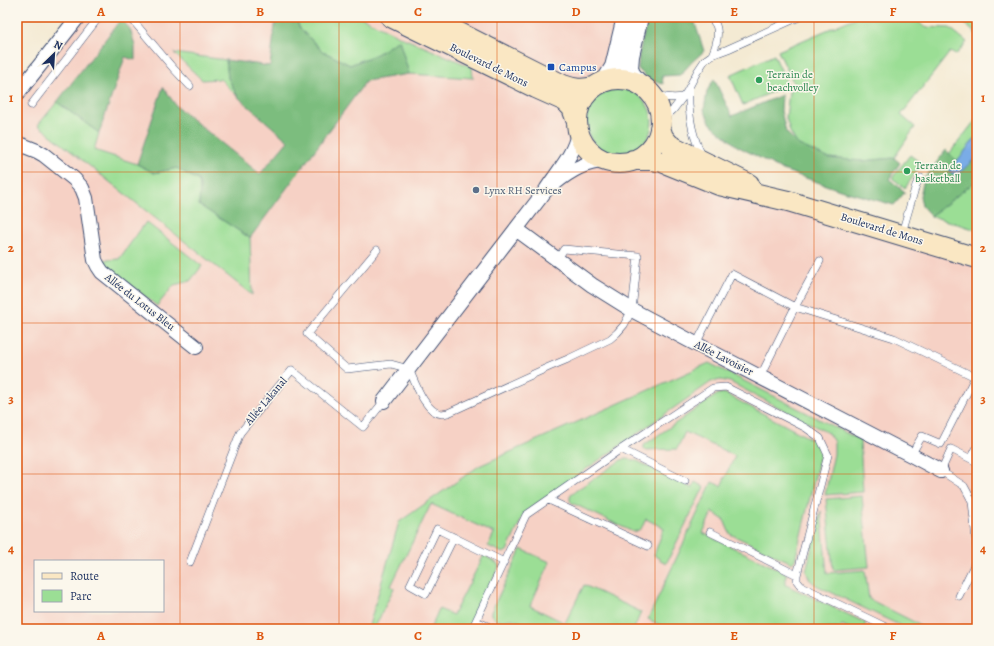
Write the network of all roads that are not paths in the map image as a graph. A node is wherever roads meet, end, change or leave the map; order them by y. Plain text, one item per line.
1 (78, 17) edge
2 (99, 17) edge
3 (130, 17) edge
4 (391, 17) edge
5 (428, 17) edge
6 (626, 17) edge
7 (639, 17) edge
8 (799, 17) edge
9 (711, 18) edge
10 (712, 55) junction
11 (598, 85) junction
12 (190, 86) dead end
13 (689, 87) junction
14 (645, 89) junction
15 (17, 94) edge
16 (683, 97) junction
17 (31, 105) dead end
18 (660, 125) junction
19 (577, 127) junction
20 (17, 143) edge
21 (633, 160) junction
22 (606, 161) junction
23 (706, 162) junction
24 (921, 178) dead end
25 (546, 190) junction
26 (788, 201) junction
27 (516, 229) junction
28 (901, 235) junction
29 (377, 250) dead end
30 (977, 258) edge
31 (557, 260) junction
32 (820, 261) dead end
33 (795, 307) junction
34 (632, 310) junction
35 (696, 344) junction
36 (196, 347) dead end
37 (409, 369) junction
38 (760, 376) junction
39 (384, 401) joint
40 (977, 447) edge
41 (621, 449) junction
42 (911, 455) junction
43 (974, 461) edge
44 (941, 471) junction
45 (685, 482) dead end
46 (548, 500) junction
47 (710, 532) dead end
48 (454, 537) junction
49 (648, 546) dead end
50 (977, 550) edge
51 (977, 559) edge
52 (190, 562) dead end
53 (504, 562) junction
54 (797, 575) junction
55 (959, 596) dead end
56 (476, 621) junction
57 (472, 629) edge
58 (494, 629) edge
59 (890, 629) edge

1 - 15 street
2 - 17 lane
3 - 12 lane
4 - 19 main road, Boulevard de Mons
5 - 11 main road, Boulevard de Mons
6 - 11 street
7 - 14 street
8 - 10 lane
9 - 10 lane
10 - 13 lane
11 - 14 main road
11 - 19 main road
13 - 16 lane
13 - 23 lane
14 - 16 lane
14 - 18 main road
16 - 18 lane
18 - 21 main road
18 - 23 main road, Boulevard de Mons
19 - 22 main road
19 - 25 street, Allée Lakanal
20 - 36 street, Allée du Lotus Bleu
21 - 22 main road
21 - 26 main road, Boulevard de Mons
22 - 25 street, Allée Lakanal
23 - 26 main road, Boulevard de Mons
24 - 28 lane
25 - 27 street, Allée Lakanal
26 - 28 main road, Boulevard de Mons
27 - 31 street, Allée Lavoisier
27 - 37 street, Allée Lakanal
28 - 30 main road, Boulevard de Mons
29 - 37 lane
31 - 34 street, Allée Lavoisier
31 - 34 lane
32 - 33 lane
33 - 35 lane
33 - 38 lane
33 - 42 lane
34 - 35 street, Allée Lavoisier
34 - 37 lane
35 - 38 street, Allée Lavoisier
37 - 39 street, Allée Lakanal
38 - 42 street, Allée Lavoisier
39 - 52 lane, Allée Lakanal
40 - 43 lane
41 - 45 lane
41 - 46 lane
41 - 54 lane
42 - 44 street, Allée Lavoisier
43 - 44 lane
44 - 50 lane
46 - 49 lane
46 - 53 lane
47 - 54 lane
48 - 48 lane
48 - 53 lane
51 - 55 lane
53 - 56 lane
54 - 59 lane
56 - 57 lane
56 - 58 lane

